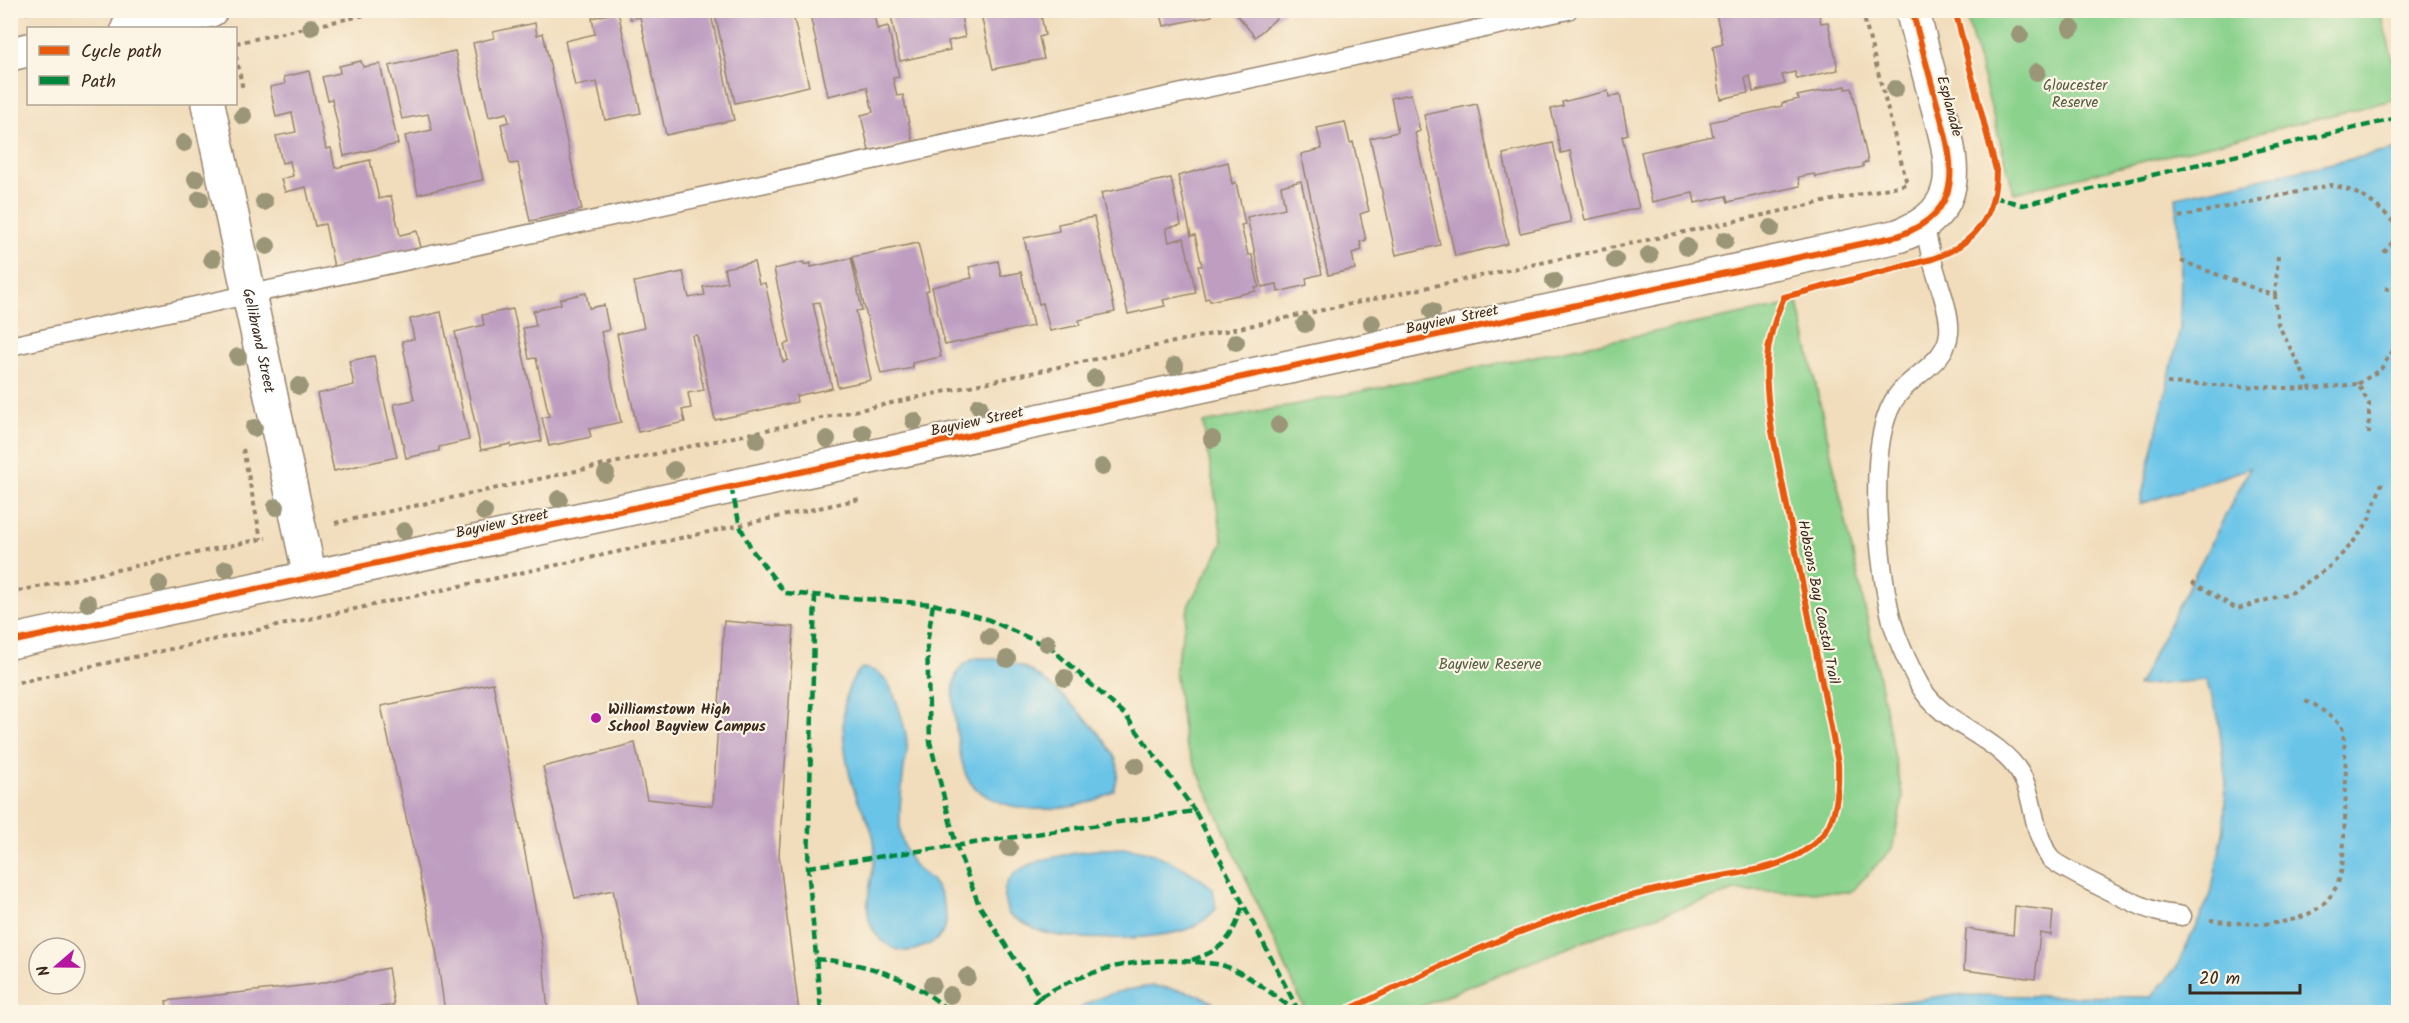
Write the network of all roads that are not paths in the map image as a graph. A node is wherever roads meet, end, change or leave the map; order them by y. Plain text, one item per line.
1 (1568, 10) edge
2 (1912, 10) edge
3 (195, 16) edge
4 (134, 27) edge
5 (27, 50) edge
6 (10, 54) edge
7 (208, 105) edge
8 (1932, 215) junction
9 (249, 295) junction
10 (10, 346) edge
11 (310, 577) junction
12 (10, 642) edge
13 (2182, 915) road end

1 - 9 lane
2 - 8 street, Esplanade
3 - 4 street
5 - 6 street
7 - 9 street, Gellibrand Street
8 - 11 street, Bayview Street
8 - 13 lane
9 - 10 lane
9 - 11 street, Gellibrand Street
11 - 12 street, Bayview Street

